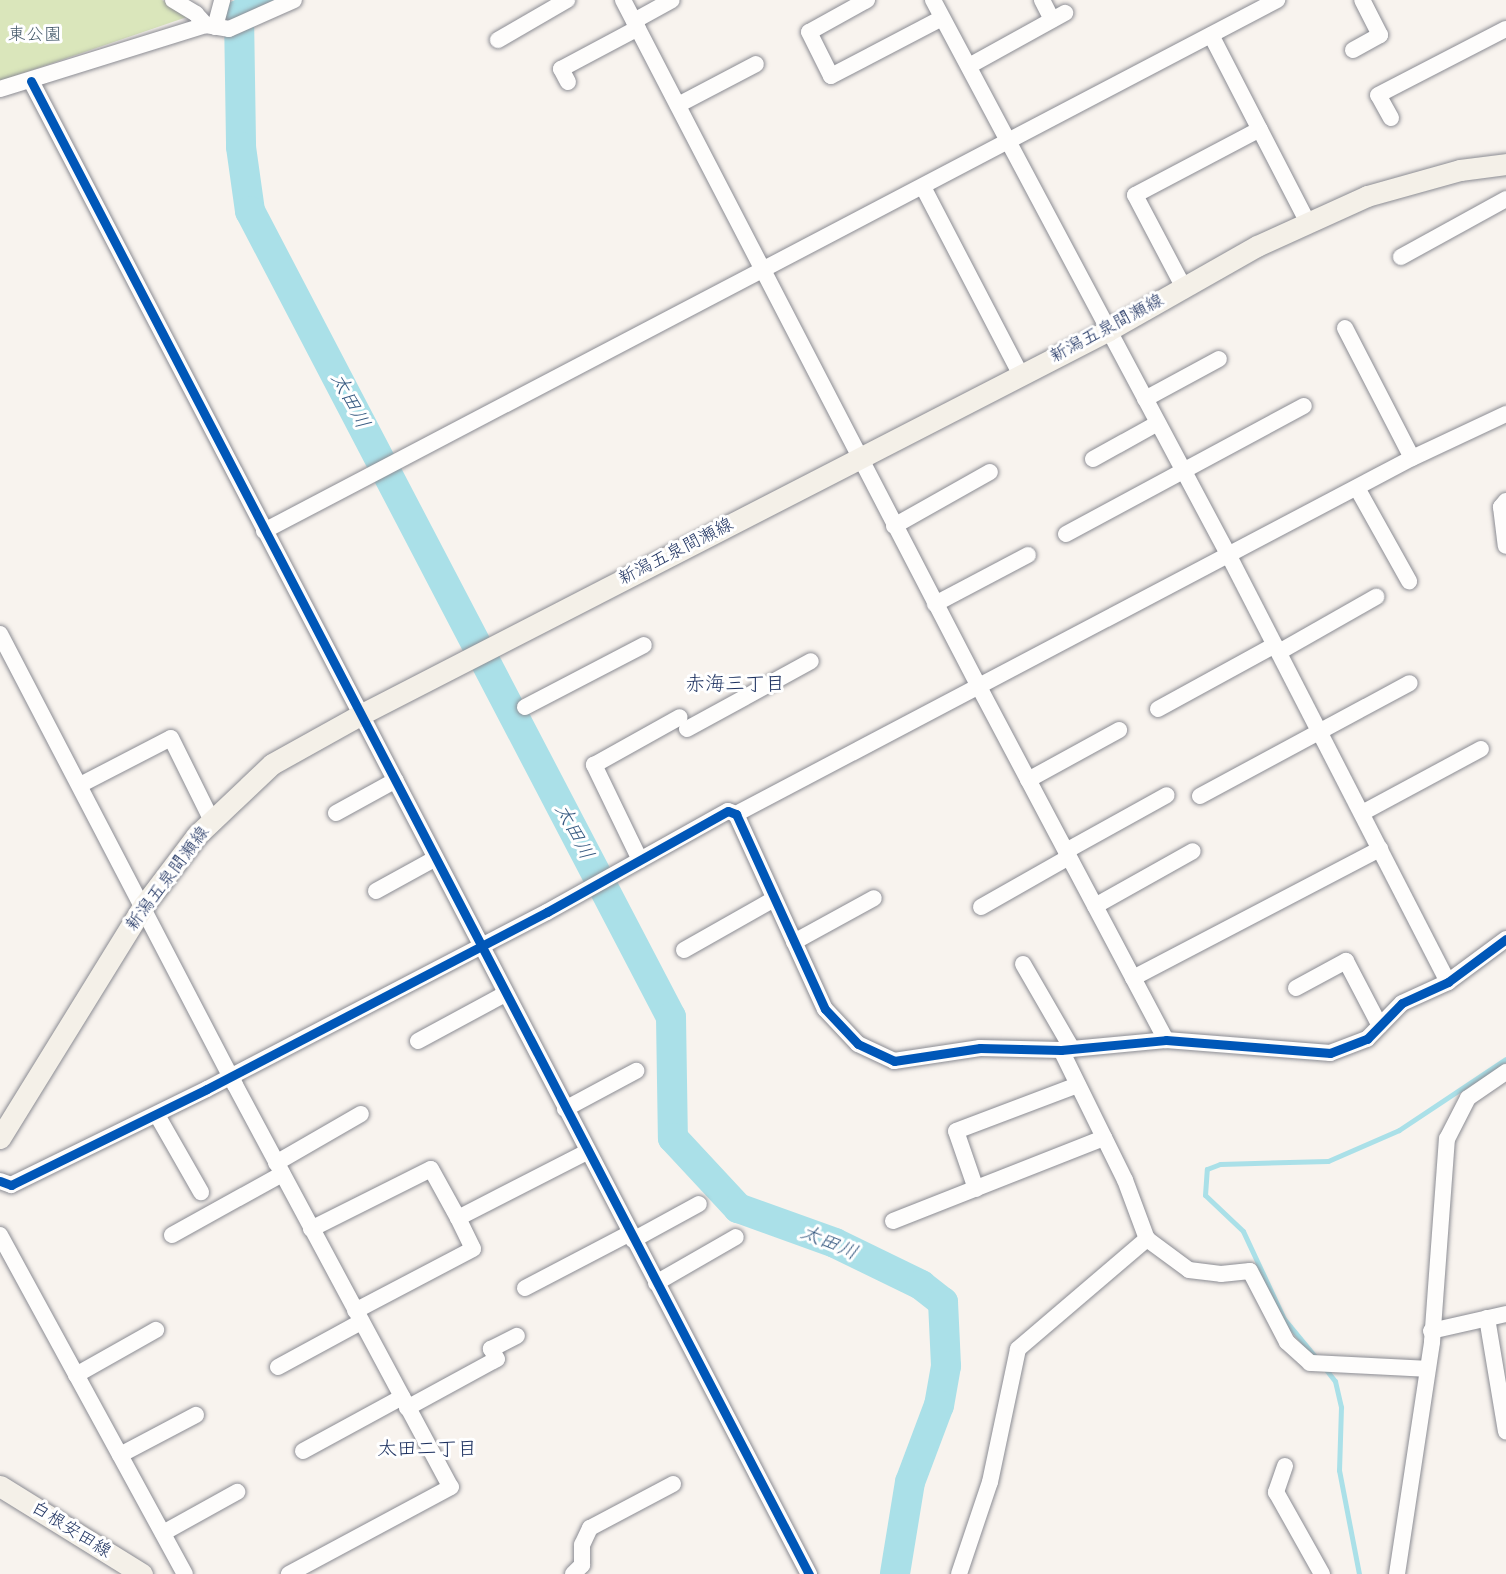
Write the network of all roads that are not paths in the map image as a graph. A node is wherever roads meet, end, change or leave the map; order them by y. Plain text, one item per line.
1 (173, 0) edge
2 (222, 0) edge
3 (294, 0) edge
4 (567, 0) edge
5 (623, 0) edge
6 (672, 0) edge
7 (867, 0) edge
8 (933, 0) edge
9 (1042, 0) edge
10 (1277, 0) edge
11 (1362, 0) edge
12 (1251, 6) edge
13 (942, 18) junction
14 (636, 24) junction
15 (211, 26) junction
16 (1506, 29) edge
17 (1211, 34) junction
18 (498, 40) dead end
19 (1353, 50) dead end
20 (756, 64) dead end
21 (969, 66) junction
22 (31, 81) junction
23 (568, 82) dead end
24 (0, 89) edge
25 (678, 105) junction
26 (1391, 118) dead end
27 (1260, 129) junction
28 (1008, 144) junction
29 (1506, 164) edge
30 (923, 187) junction
31 (1506, 199) edge
32 (1308, 223) junction
33 (1401, 257) dead end
34 (763, 270) junction
35 (1184, 288) junction
36 (1345, 328) dead end
37 (1109, 330) junction
38 (1219, 359) dead end
39 (1021, 375) junction
40 (1145, 399) junction
41 (1304, 406) dead end
42 (1506, 414) edge
43 (1158, 423) junction
44 (859, 457) junction
45 (1413, 458) junction
46 (1093, 459) dead end
47 (1183, 469) junction
48 (990, 472) dead end
49 (1357, 488) junction
50 (1506, 501) edge
51 (894, 526) junction
52 (264, 531) junction
53 (1066, 534) dead end
54 (1506, 546) edge
55 (1028, 555) dead end
56 (1229, 556) junction
57 (1409, 581) dead end
58 (1377, 597) dead end
59 (935, 604) junction
60 (0, 634) edge
61 (644, 645) dead end
62 (1277, 649) junction
63 (811, 661) dead end
64 (1410, 683) dead end
65 (978, 685) junction
66 (525, 708) dead end
67 (1158, 709) dead end
68 (360, 715) junction
69 (1119, 730) dead end
70 (1319, 731) junction
71 (1481, 749) dead end
72 (396, 780) junction
73 (1028, 780) junction
74 (80, 785) junction
75 (1167, 795) dead end
76 (1200, 796) dead end
77 (336, 813) dead end
78 (1362, 813) junction
79 (736, 814) junction
80 (212, 821) junction
81 (1380, 849) junction
82 (1193, 851) dead end
83 (1067, 854) junction
84 (436, 858) junction
85 (640, 860) junction
86 (376, 891) dead end
87 (874, 898) dead end
88 (774, 899) junction
89 (144, 905) junction
90 (1095, 906) junction
91 (981, 907) dead end
92 (1506, 939) edge
93 (794, 942) junction
94 (480, 944) junction
95 (684, 950) dead end
96 (1023, 964) dead end
97 (1133, 978) junction
98 (1449, 982) junction
99 (1296, 988) dead end
100 (505, 994) junction
101 (1380, 1026) junction
102 (1166, 1040) junction
103 (418, 1041) dead end
104 (1067, 1049) junction
105 (636, 1071) dead end
106 (1506, 1072) edge
107 (231, 1076) junction
108 (1078, 1084) junction
109 (565, 1109) junction
110 (361, 1114) dead end
111 (158, 1115) junction
112 (0, 1138) edge
113 (1104, 1138) junction
114 (587, 1152) junction
115 (279, 1168) junction
116 (0, 1181) edge
117 (976, 1189) junction
118 (201, 1192) dead end
119 (699, 1204) dead end
120 (458, 1218) junction
121 (893, 1221) dead end
122 (311, 1229) junction
123 (0, 1235) edge
124 (172, 1235) dead end
125 (632, 1237) junction
126 (736, 1237) dead end
127 (1147, 1239) junction
128 (656, 1283) junction
129 (525, 1288) dead end
130 (1506, 1314) edge
131 (358, 1317) junction
132 (1487, 1318) junction
133 (156, 1330) dead end
134 (1431, 1331) junction
135 (517, 1336) dead end
136 (278, 1366) dead end
137 (1427, 1369) junction
138 (76, 1375) junction
139 (404, 1402) junction
140 (196, 1415) dead end
141 (1506, 1431) edge
142 (303, 1451) dead end
143 (120, 1455) junction
144 (1285, 1467) dead end
145 (673, 1484) dead end
146 (0, 1486) edge
147 (237, 1492) dead end
148 (163, 1533) junction
149 (142, 1574) edge
150 (186, 1574) edge
151 (289, 1574) edge
152 (573, 1574) edge
153 (809, 1574) edge
154 (959, 1574) edge
155 (1322, 1574) edge
156 (1397, 1574) edge

1 - 15 street
2 - 15 street
3 - 15 street
4 - 18 street
5 - 14 street
6 - 14 street
7 - 13 street
8 - 13 street
9 - 21 street
10 - 12 street
11 - 19 street
12 - 17 street
13 - 21 street
14 - 23 street
14 - 25 street
15 - 22 street
16 - 26 street
17 - 27 street
17 - 28 street
20 - 25 street
21 - 28 street
22 - 24 street
22 - 52 street
25 - 34 street
27 - 32 street
27 - 35 street
28 - 30 street
28 - 37 street
29 - 32 main road, 新潟五泉間瀬線
30 - 34 street
30 - 39 street
31 - 33 street
32 - 35 main road, 新潟五泉間瀬線
34 - 44 street
34 - 52 street
35 - 37 main road, 新潟五泉間瀬線
36 - 45 street
37 - 39 main road, 新潟五泉間瀬線
37 - 40 street
38 - 40 street
39 - 44 main road, 新潟五泉間瀬線
40 - 43 street
41 - 47 street
42 - 45 street
43 - 46 street
43 - 47 street
44 - 51 street
44 - 68 main road, 新潟五泉間瀬線
45 - 49 street
47 - 53 street
47 - 56 street
48 - 51 street
49 - 56 street
49 - 57 street
50 - 54 street
51 - 59 street
52 - 68 street
55 - 59 street
56 - 62 street
56 - 65 street
58 - 62 street
59 - 65 street
60 - 74 street
61 - 66 street
62 - 67 street
62 - 70 street
63 - 85 street
64 - 70 street
65 - 73 street
65 - 79 street
68 - 72 street
68 - 80 main road, 新潟五泉間瀬線
69 - 73 street
70 - 76 street
70 - 78 street
71 - 78 street
72 - 77 street
72 - 84 street
73 - 83 street
74 - 80 street
74 - 89 street
75 - 83 street
78 - 81 street
79 - 85 street
79 - 88 street
80 - 89 main road, 新潟五泉間瀬線
81 - 97 street
81 - 98 street
82 - 90 street
83 - 90 street
83 - 91 street
84 - 86 street
84 - 94 street
85 - 94 street
87 - 93 street
88 - 93 street
88 - 95 street
89 - 107 street
89 - 112 main road, 新潟五泉間瀬線
90 - 97 street
92 - 98 street
93 - 104 street
94 - 100 street
94 - 107 street
96 - 104 street
97 - 102 street
98 - 101 street
99 - 101 street
100 - 103 street
100 - 109 street
101 - 102 street
102 - 104 street
104 - 108 street
105 - 109 street
106 - 134 street
107 - 111 street
107 - 115 street
108 - 113 street
108 - 117 street
109 - 114 street
110 - 115 street
111 - 116 street
111 - 118 street
113 - 117 street
113 - 127 street
114 - 120 street
114 - 125 street
115 - 122 street
115 - 124 street
117 - 121 street
119 - 125 street
120 - 122 street
120 - 131 street
122 - 131 street
123 - 138 street
125 - 128 street
125 - 129 street
126 - 128 street
127 - 137 street
127 - 154 street
128 - 153 street
130 - 132 street
131 - 136 street
131 - 139 street
132 - 134 street
132 - 141 street
133 - 138 street
134 - 137 street
135 - 139 street
137 - 156 street
138 - 143 street
139 - 142 street
139 - 151 street
140 - 143 street
143 - 148 street
144 - 155 street
145 - 152 street
146 - 149 main road, 白根安田線
147 - 148 street
148 - 150 street

